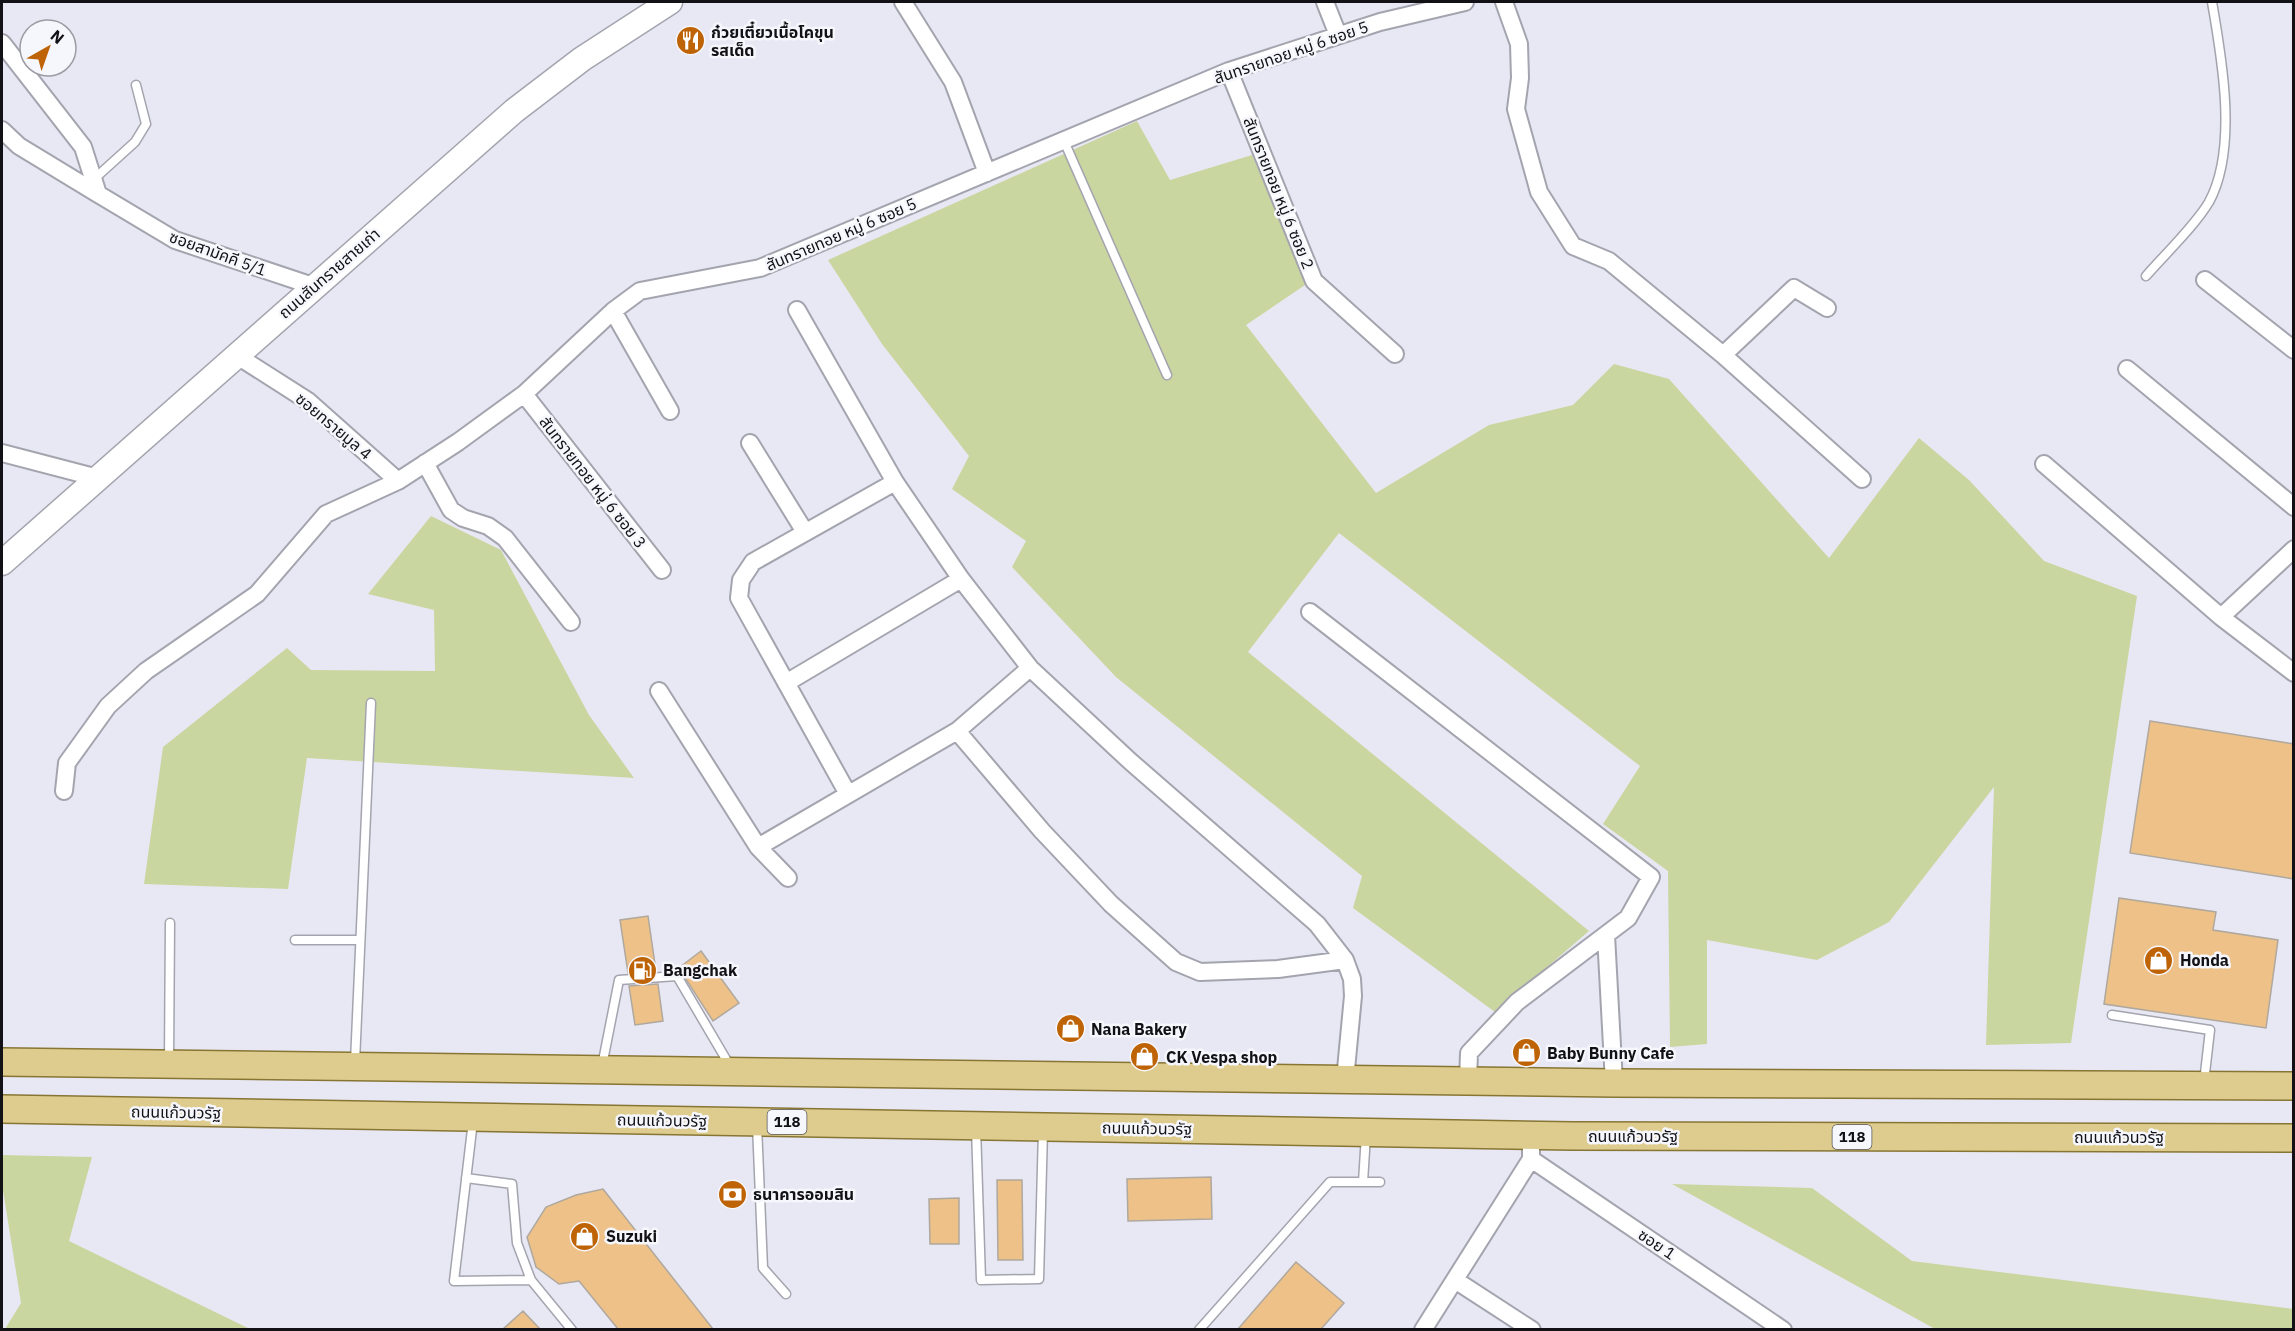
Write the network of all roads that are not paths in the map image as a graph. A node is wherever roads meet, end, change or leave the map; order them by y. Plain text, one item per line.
1 (670, 2) edge
2 (903, 2) edge
3 (1325, 2) edge
4 (1466, 2) edge
5 (1504, 2) edge
6 (2212, 2) edge
7 (1338, 35) junction
8 (2, 43) edge
9 (1229, 71) junction
10 (136, 85) dead end
11 (2, 130) edge
12 (1064, 141) junction
13 (987, 173) junction
14 (95, 187) junction
15 (2146, 276) dead end
16 (2205, 280) dead end
17 (313, 286) junction
18 (1827, 308) dead end
19 (797, 310) dead end
20 (613, 311) junction
21 (2294, 350) edge
22 (1395, 354) dead end
23 (236, 355) junction
24 (1723, 355) junction
25 (2127, 369) dead end
26 (1167, 375) dead end
27 (525, 394) junction
28 (670, 411) dead end
29 (750, 443) dead end
30 (2, 453) edge
31 (425, 463) junction
32 (2044, 464) dead end
33 (98, 478) junction
34 (1862, 479) dead end
35 (398, 481) junction
36 (895, 482) junction
37 (2294, 507) edge
38 (805, 532) junction
39 (2294, 549) edge
40 (2, 563) edge
41 (662, 570) dead end
42 (961, 579) junction
43 (1310, 612) dead end
44 (2222, 617) junction
45 (571, 622) dead end
46 (1030, 668) junction
47 (2294, 673) edge
48 (786, 683) junction
49 (659, 691) dead end
50 (371, 702) dead end
51 (957, 731) junction
52 (64, 791) dead end
53 (848, 794) junction
54 (758, 847) junction
55 (788, 878) dead end
56 (170, 923) dead end
57 (1606, 935) junction
58 (360, 939) junction
59 (295, 940) dead end
60 (1345, 960) junction
61 (2112, 1015) dead end
62 (2, 1062) edge
63 (169, 1064) junction
64 (355, 1067) junction
65 (602, 1070) junction
66 (734, 1072) junction
67 (1345, 1080) junction
68 (1468, 1081) junction
69 (1614, 1083) junction
70 (2204, 1085) junction
71 (2294, 1086) edge
72 (2, 1109) edge
73 (473, 1117) junction
74 (757, 1122) junction
75 (976, 1126) junction
76 (1043, 1127) junction
77 (1367, 1132) junction
78 (2294, 1138) edge
79 (1532, 1147) junction
80 (466, 1178) junction
81 (1363, 1182) junction
82 (1380, 1182) dead end
83 (531, 1280) junction
84 (1455, 1280) junction
85 (786, 1294) dead end
86 (572, 1329) edge
87 (1199, 1329) edge
88 (1423, 1329) edge
89 (1532, 1329) edge
90 (1783, 1329) edge

1 - 17 main road, ถนนสันทรายสายเก่า
2 - 13 street
3 - 7 street
4 - 7 street, สันทรายทอย หมู่ 6 ซอย 5
5 - 24 street
6 - 15 lane
7 - 9 street, สันทรายทอย หมู่ 6 ซอย 5
8 - 14 street
9 - 12 street, สันทรายทอย หมู่ 6 ซอย 5
9 - 22 street, สันทรายทอย หมู่ 6 ซอย 2
10 - 14 lane
11 - 14 street, ซอยสามัคคี 5/1
12 - 13 street, สันทรายทอย หมู่ 6 ซอย 5
12 - 26 lane
13 - 20 street, สันทรายทอย หมู่ 6 ซอย 5
14 - 17 street, ซอยสามัคคี 5/1
16 - 21 street
17 - 23 main road, ถนนสันทรายสายเก่า
18 - 24 street
19 - 36 street
20 - 27 street, สันทรายทอย หมู่ 6 ซอย 5
20 - 28 street
23 - 33 main road, ถนนสันทรายสายเก่า
23 - 35 street, ซอยทรายมูล 4
24 - 34 street
25 - 37 street
27 - 31 street, สันทรายทอย หมู่ 6 ซอย 5
27 - 41 street, สันทรายทอย หมู่ 6 ซอย 3
29 - 38 street
30 - 33 street
31 - 35 street, สันทรายทอย หมู่ 6 ซอย 5
31 - 45 street
32 - 44 street
33 - 40 main road, ถนนสันทรายสายเก่า
35 - 52 street, สันทรายทอย หมู่ 6 ซอย 5
36 - 38 street
36 - 42 street
38 - 48 street
39 - 44 street
42 - 46 street
42 - 48 street
43 - 57 street
44 - 47 street
46 - 51 street
46 - 60 street
48 - 53 street
49 - 54 street
50 - 58 lane
51 - 53 street
51 - 60 street
53 - 54 street
54 - 55 street
56 - 63 lane
57 - 68 street
57 - 69 street
58 - 59 lane
58 - 64 lane
60 - 67 street
61 - 70 lane
62 - 63 main road
63 - 64 main road
64 - 65 main road
65 - 66 main road
65 - 66 lane
66 - 67 main road
67 - 68 main road
68 - 69 main road
69 - 70 main road
70 - 71 main road
72 - 73 main road, ถนนแก้วนวรัฐ / 118
73 - 74 main road, ถนนแก้วนวรัฐ / 118
73 - 80 lane
74 - 75 main road, ถนนแก้วนวรัฐ / 118
74 - 85 lane
75 - 76 main road, ถนนแก้วนวรัฐ / 118
75 - 76 lane
76 - 77 main road, ถนนแก้วนวรัฐ / 118
77 - 79 main road, ถนนแก้วนวรัฐ / 118
77 - 81 lane
78 - 79 main road, ถนนแก้วนวรัฐ / 118
79 - 84 street
79 - 90 street, ซอย 1
80 - 83 lane
80 - 83 lane
81 - 82 lane
81 - 87 lane
83 - 86 lane
84 - 88 street
84 - 89 street

